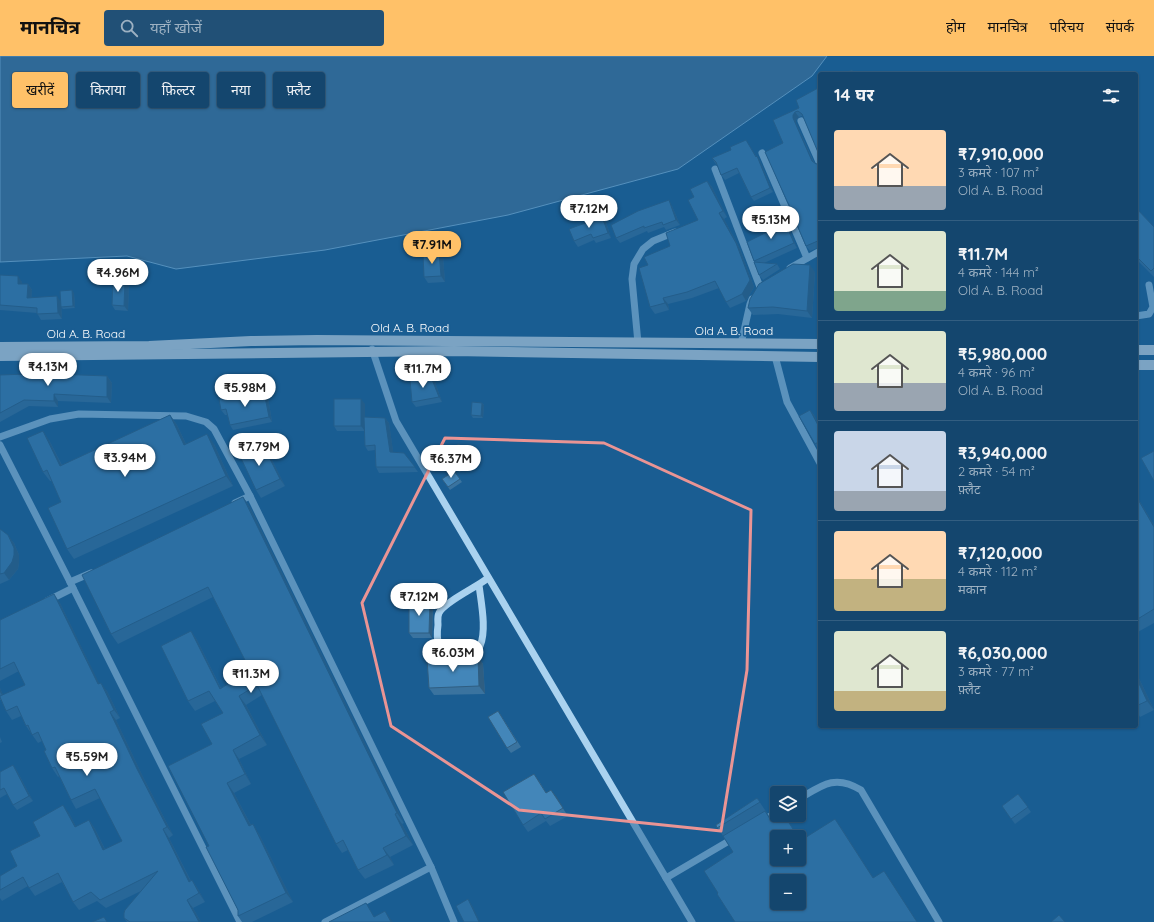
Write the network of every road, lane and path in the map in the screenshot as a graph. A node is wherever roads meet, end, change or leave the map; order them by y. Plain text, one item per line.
1 (801, 121) edge
2 (762, 153) dead end
3 (818, 159) edge
4 (715, 169) edge
5 (684, 228) edge
6 (818, 252) edge
7 (807, 258) junction
8 (787, 270) edge
9 (767, 283) edge
10 (1149, 285) dead end
11 (760, 287) junction
12 (1138, 316) edge
13 (369, 341) junction
14 (638, 343) junction
15 (741, 344) junction
16 (818, 344) edge
17 (0, 347) edge
18 (1138, 350) edge
19 (1154, 350) edge
20 (373, 353) junction
21 (0, 356) edge
22 (775, 356) junction
23 (818, 357) edge
24 (1138, 365) edge
25 (1154, 365) edge
26 (0, 437) edge
27 (0, 445) edge
28 (818, 459) edge
29 (250, 496) junction
30 (229, 506) edge
31 (99, 569) edge
32 (488, 578) junction
33 (72, 585) junction
34 (479, 585) junction
35 (40, 604) edge
36 (806, 795) edge
37 (770, 816) edge
38 (757, 824) edge
39 (738, 835) edge
40 (431, 867) junction
41 (666, 878) junction
42 (240, 922) edge
43 (325, 922) edge
44 (454, 922) edge
45 (692, 922) edge
46 (939, 922) edge

1 - 3 street
2 - 7 street
4 - 11 street
5 - 14 street
6 - 7 street
7 - 8 street
9 - 11 street
10 - 12 street
11 - 15 street
13 - 14 main road, Old A. B. Road
13 - 17 main road, Old A. B. Road
13 - 20 street
14 - 15 main road, Old A. B. Road
15 - 16 main road, Old A. B. Road
18 - 19 main road
20 - 21 main road, Old A. B. Road
20 - 22 main road, Old A. B. Road
20 - 32 street
22 - 23 main road, Old A. B. Road
22 - 28 street
24 - 25 main road
26 - 29 street
27 - 33 street
29 - 30 street
29 - 40 street
31 - 33 street
32 - 34 street
32 - 41 street
33 - 35 street
33 - 42 street
34 - 34 street
36 - 46 street
37 - 38 street
39 - 41 street
40 - 43 street
40 - 44 street
41 - 45 street

